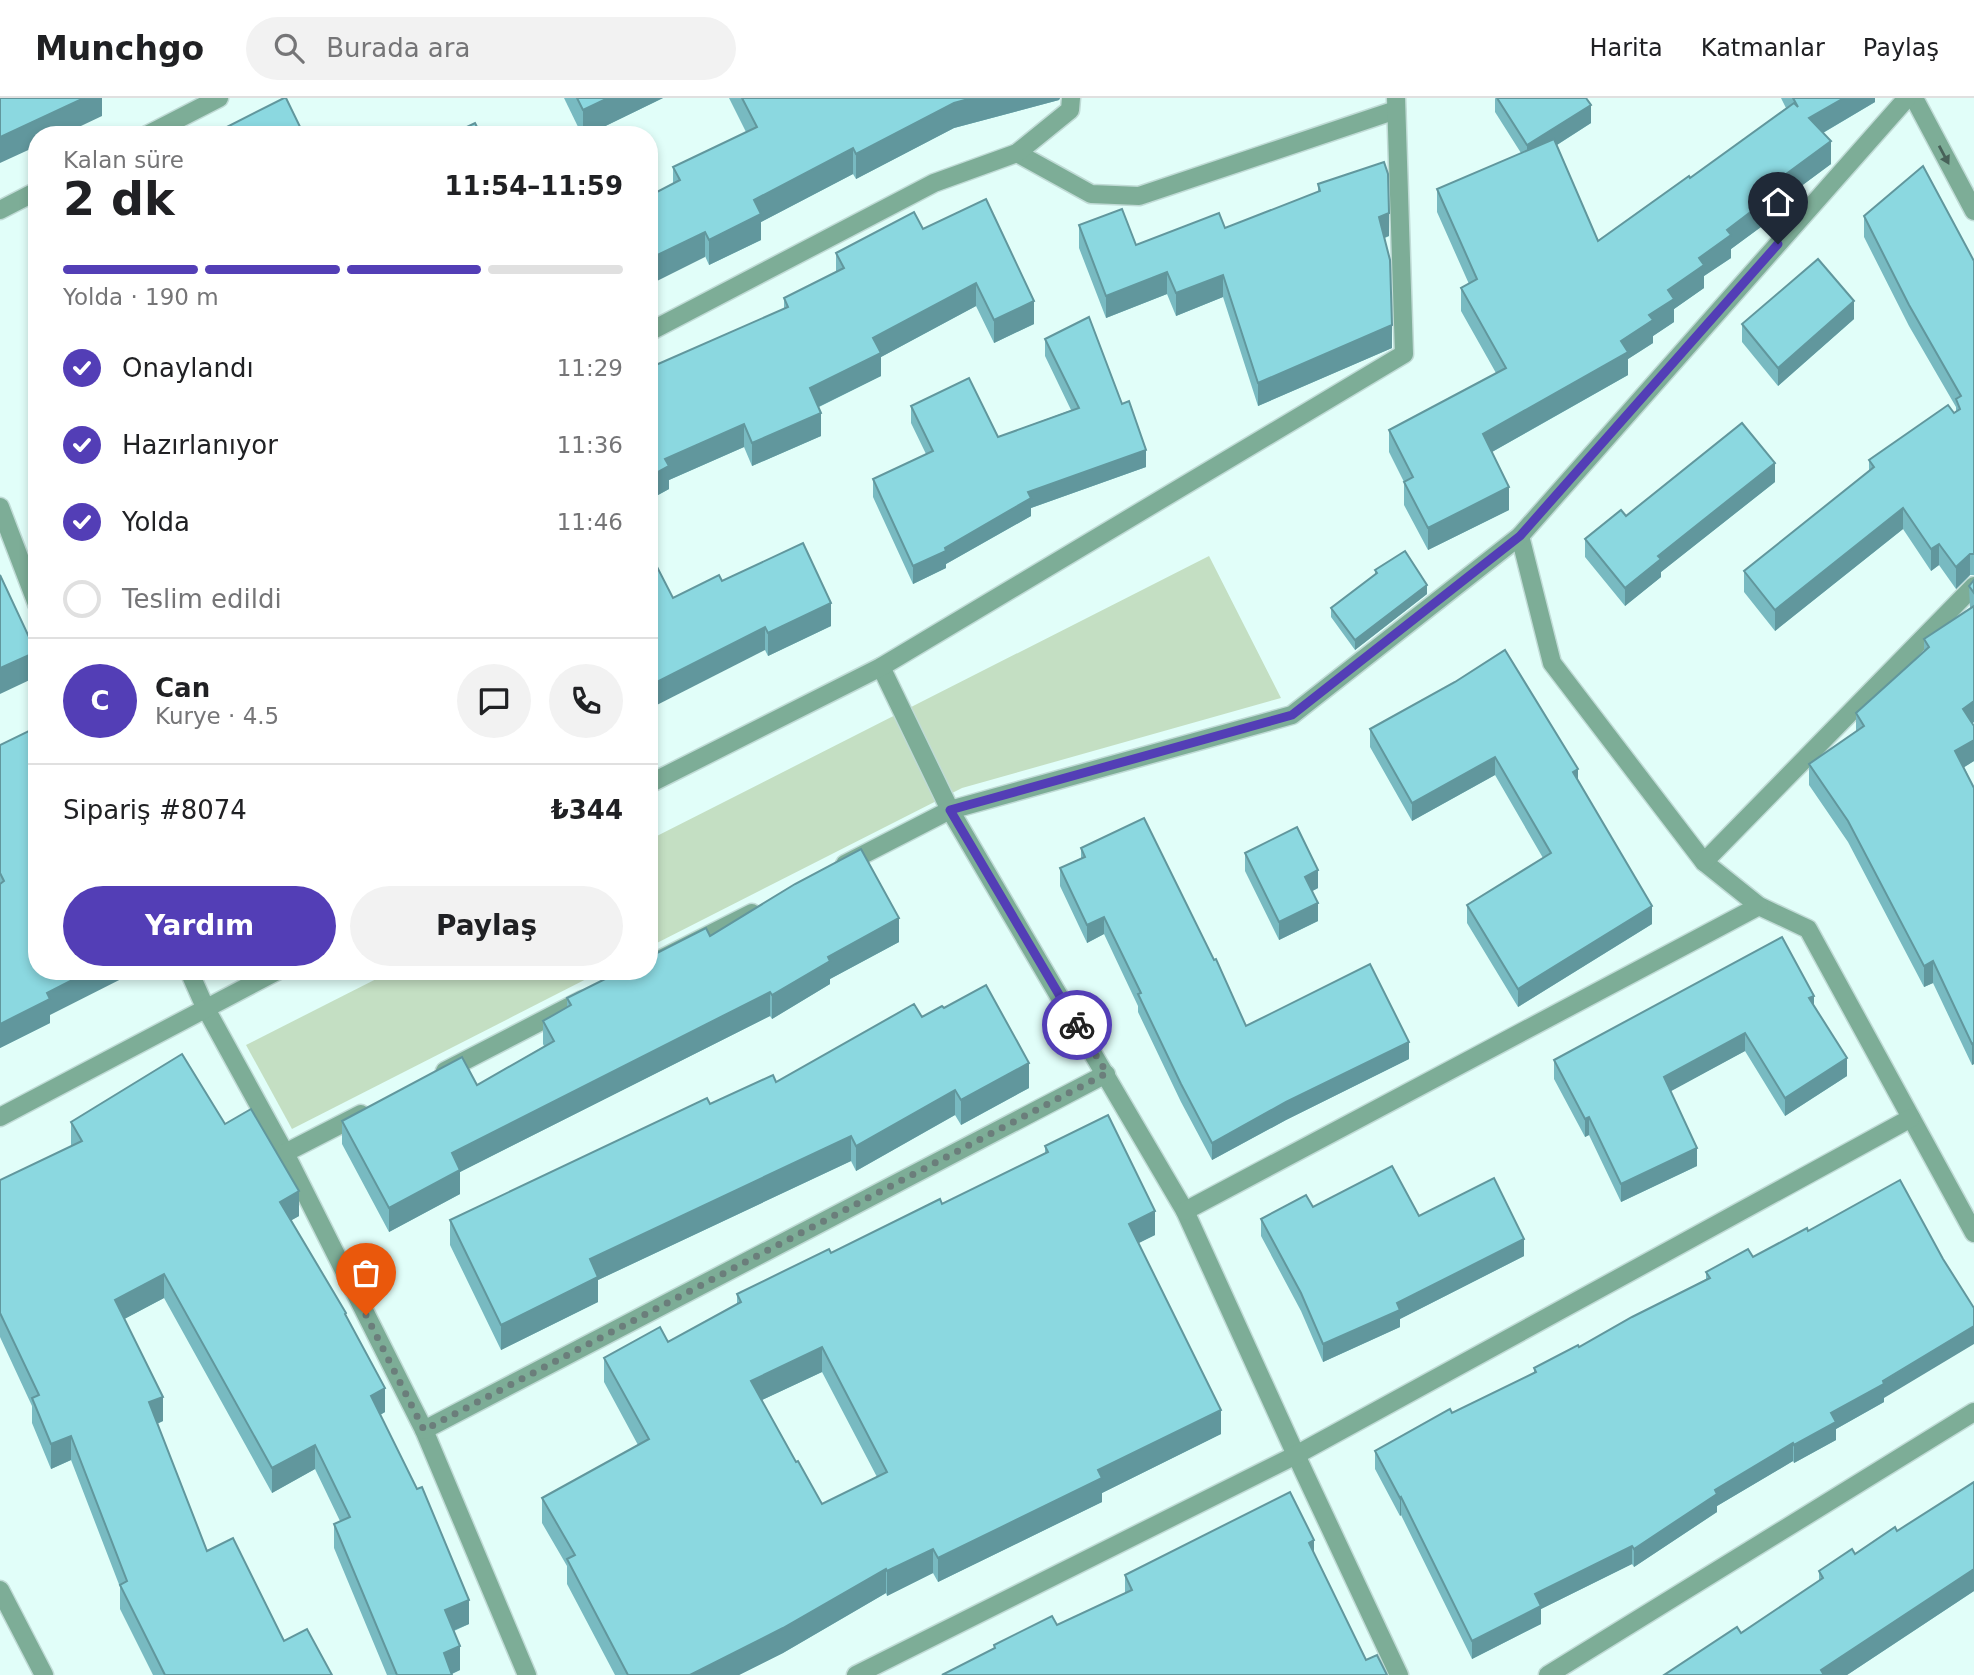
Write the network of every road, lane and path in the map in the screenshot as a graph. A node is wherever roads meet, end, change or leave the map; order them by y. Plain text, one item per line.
1 (219, 98) edge
2 (1071, 98) edge
3 (1907, 98) edge
4 (1914, 98) edge
5 (1396, 104) edge
6 (165, 126) edge
7 (1017, 153) junction
8 (28, 196) edge
9 (0, 210) edge
10 (1974, 211) edge
11 (658, 327) edge
12 (0, 508) edge
13 (1520, 536) junction
14 (28, 581) edge
15 (1974, 586) edge
16 (881, 667) junction
17 (658, 779) edge
18 (950, 810) junction
19 (1704, 862) junction
20 (830, 872) edge
21 (770, 903) edge
22 (1759, 906) junction
23 (658, 960) edge
24 (193, 980) edge
25 (258, 980) edge
26 (601, 990) edge
27 (205, 1007) junction
28 (1107, 1073) junction
29 (431, 1078) edge
30 (383, 1103) edge
31 (0, 1117) edge
32 (1911, 1118) junction
33 (285, 1153) junction
34 (1185, 1211) junction
35 (1974, 1233) edge
36 (1974, 1412) edge
37 (424, 1430) junction
38 (1296, 1455) junction
39 (0, 1590) edge
40 (44, 1675) edge
41 (527, 1675) edge
42 (856, 1675) edge
43 (1399, 1675) edge
44 (1548, 1675) edge

1 - 6 street
2 - 7 street
3 - 13 street
4 -> 10 street
5 - 7 street
5 - 16 street
7 - 11 street
8 - 9 street
12 - 14 street
13 - 18 street
13 - 19 street
15 - 19 street
16 - 17 street
16 - 18 street
18 - 20 street
18 - 28 street
19 - 22 street
21 - 23 street
22 - 32 street
22 - 34 street
24 - 27 street
25 - 27 street
26 - 29 street
27 - 31 street
27 - 33 street
28 - 34 street
28 - 37 street
30 - 33 street
32 - 35 street
32 - 38 street
33 - 37 street
34 - 38 street
36 - 44 street
37 - 41 street
38 - 42 street
38 - 43 street
39 - 40 street

